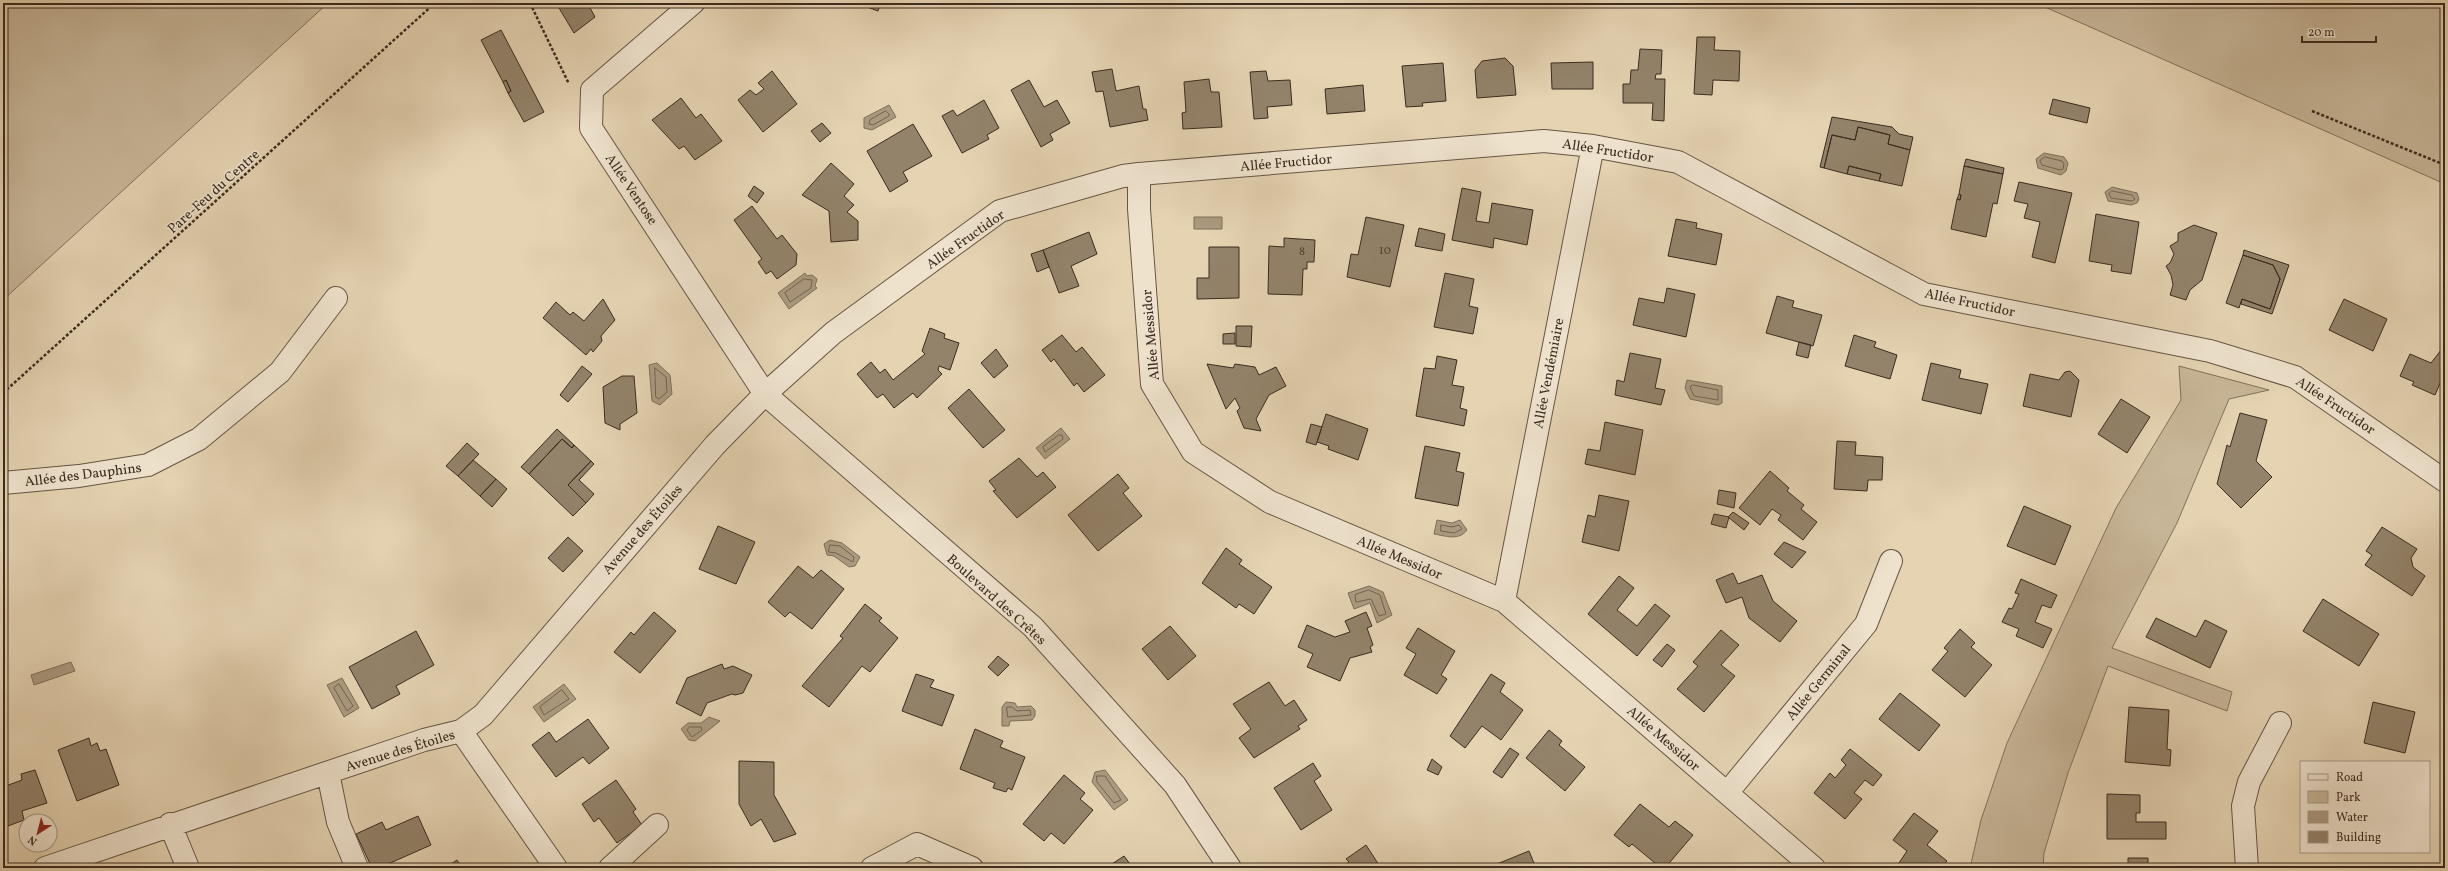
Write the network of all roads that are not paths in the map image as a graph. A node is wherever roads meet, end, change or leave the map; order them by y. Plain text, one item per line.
1 (693, 3) edge
2 (1593, 146) junction
3 (1139, 174) junction
4 (336, 298) dead end
5 (765, 394) junction
6 (2445, 481) edge
7 (3, 483) edge
8 (1891, 561) dead end
9 (1504, 601) junction
10 (2280, 723) dead end
11 (461, 731) junction
12 (328, 773) junction
13 (1727, 793) junction
14 (170, 824) junction
15 (657, 825) dead end
16 (45, 868) edge
17 (188, 868) edge
18 (357, 868) edge
19 (556, 868) edge
20 (610, 868) edge
21 (872, 868) edge
22 (972, 868) edge
23 (1230, 868) edge
24 (1814, 868) edge
25 (2247, 868) edge

1 - 5 street, Allée Ventose
2 - 3 street, Allée Fructidor
2 - 6 street, Allée Fructidor
2 - 9 street, Allée Vendémiaire
3 - 5 street, Allée Fructidor
3 - 9 street, Allée Messidor
4 - 7 street, Allée des Dauphins
5 - 11 street, Avenue des Étoiles
5 - 23 street, Boulevard des Crêtes
8 - 13 street, Allée Germinal
9 - 13 street, Allée Messidor
10 - 25 street
11 - 12 street, Avenue des Étoiles
11 - 19 street
12 - 14 street, Avenue des Étoiles
12 - 18 street
13 - 24 street, Allée Messidor
14 - 16 street, Avenue des Étoiles
14 - 17 street
15 - 20 street
21 - 22 street

